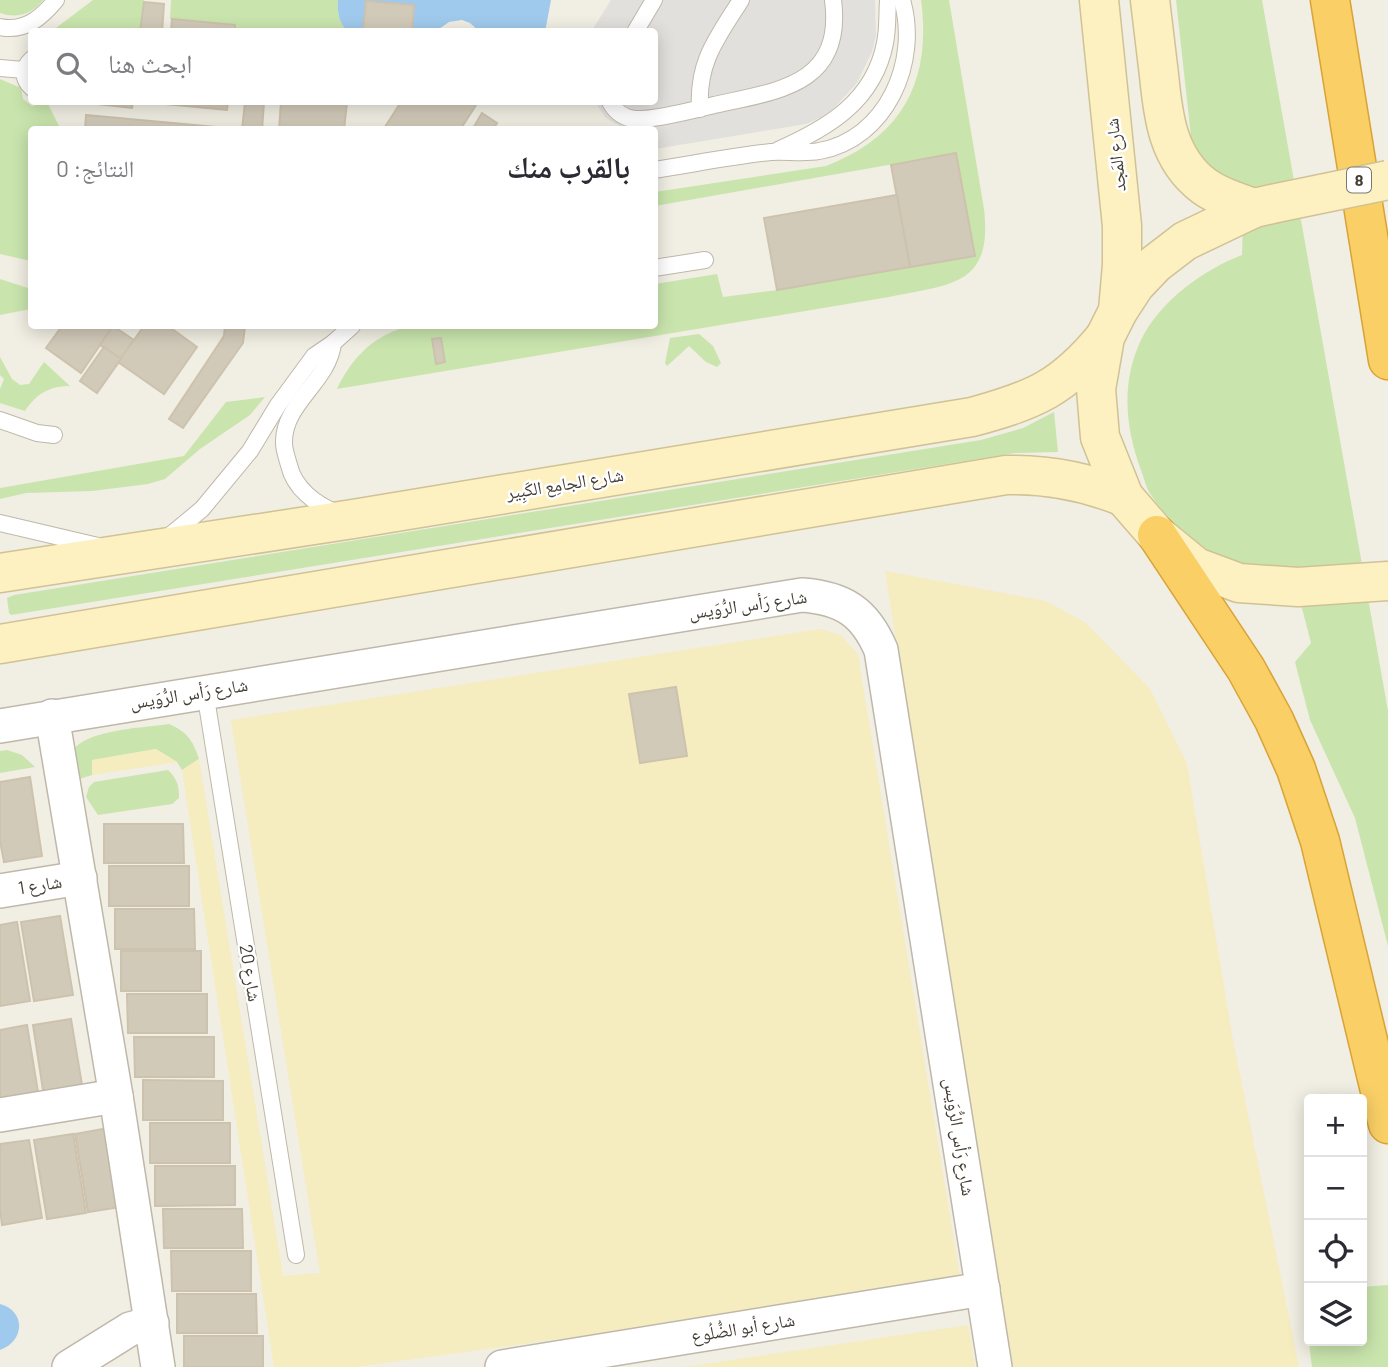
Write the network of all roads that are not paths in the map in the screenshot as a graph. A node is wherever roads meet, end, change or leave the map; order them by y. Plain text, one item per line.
1 (71, 0) edge
2 (654, 0) edge
3 (741, 0) edge
4 (833, 0) edge
5 (888, 0) edge
6 (902, 0) edge
7 (1098, 0) edge
8 (1150, 0) edge
9 (1330, 0) edge
10 (51, 6) edge
11 (0, 27) edge
12 (35, 27) edge
13 (637, 28) edge
14 (28, 65) edge
15 (0, 68) edge
16 (28, 83) edge
17 (612, 105) edge
18 (700, 109) junction
19 (773, 152) junction
20 (658, 169) edge
21 (1388, 180) edge
22 (1263, 206) junction
23 (705, 260) dead end
24 (658, 267) edge
25 (1111, 324) junction
26 (349, 329) edge
27 (333, 343) junction
28 (1388, 360) edge
29 (0, 420) edge
30 (54, 435) dead end
31 (1124, 497) junction
32 (353, 519) junction
33 (0, 523) edge
34 (1157, 535) junction
35 (140, 552) junction
36 (0, 573) edge
37 (1388, 581) edge
38 (0, 644) edge
39 (205, 692) junction
40 (52, 716) junction
41 (0, 726) edge
42 (79, 878) junction
43 (0, 891) edge
44 (116, 1096) junction
45 (0, 1115) edge
46 (1388, 1124) edge
47 (296, 1255) dead end
48 (983, 1289) junction
49 (152, 1323) junction
50 (515, 1366) edge
51 (69, 1367) edge
52 (158, 1367) edge
53 (995, 1367) edge

1 - 10 lane
2 - 13 lane
3 - 18 lane
4 - 18 lane
5 - 19 lane
6 - 19 lane
7 - 25 main road, شارع المَجد
8 - 22 main road
9 - 28 highway, 8
10 - 12 lane
11 - 12 lane
14 - 15 lane
14 - 16 lane
17 - 18 lane
19 - 20 lane
21 - 22 main road, شارع الجامِع الكَبِير, bridge
22 - 25 main road, شارع الجامِع الكَبِير
23 - 24 lane
25 - 31 main road, شارع المَجد
25 - 32 main road, شارع الجامِع الكَبِير
26 - 27 lane
27 - 32 lane
27 - 35 lane
29 - 30 lane
31 - 34 main road
31 - 38 main road
32 - 35 main road, شارع الجامِع الكَبِير
33 - 35 lane
34 - 37 main road
34 - 46 highway
35 - 36 main road, شارع الجامِع الكَبِير
39 - 40 street, شارع رَأس الرُّوَيس
39 - 47 lane, شارع 20
39 - 48 street, شارع رَأس الرُّوَيس
40 - 41 street, شارع رَأس الرُّوَيس
40 - 42 street
42 - 43 street, شارع 1
42 - 44 street
44 - 45 street
44 - 49 street
48 - 50 street, شارع أبو الضُّلُوع
48 - 53 street, شارع رَأس الرُّوَيس
49 - 51 street
49 - 52 street

